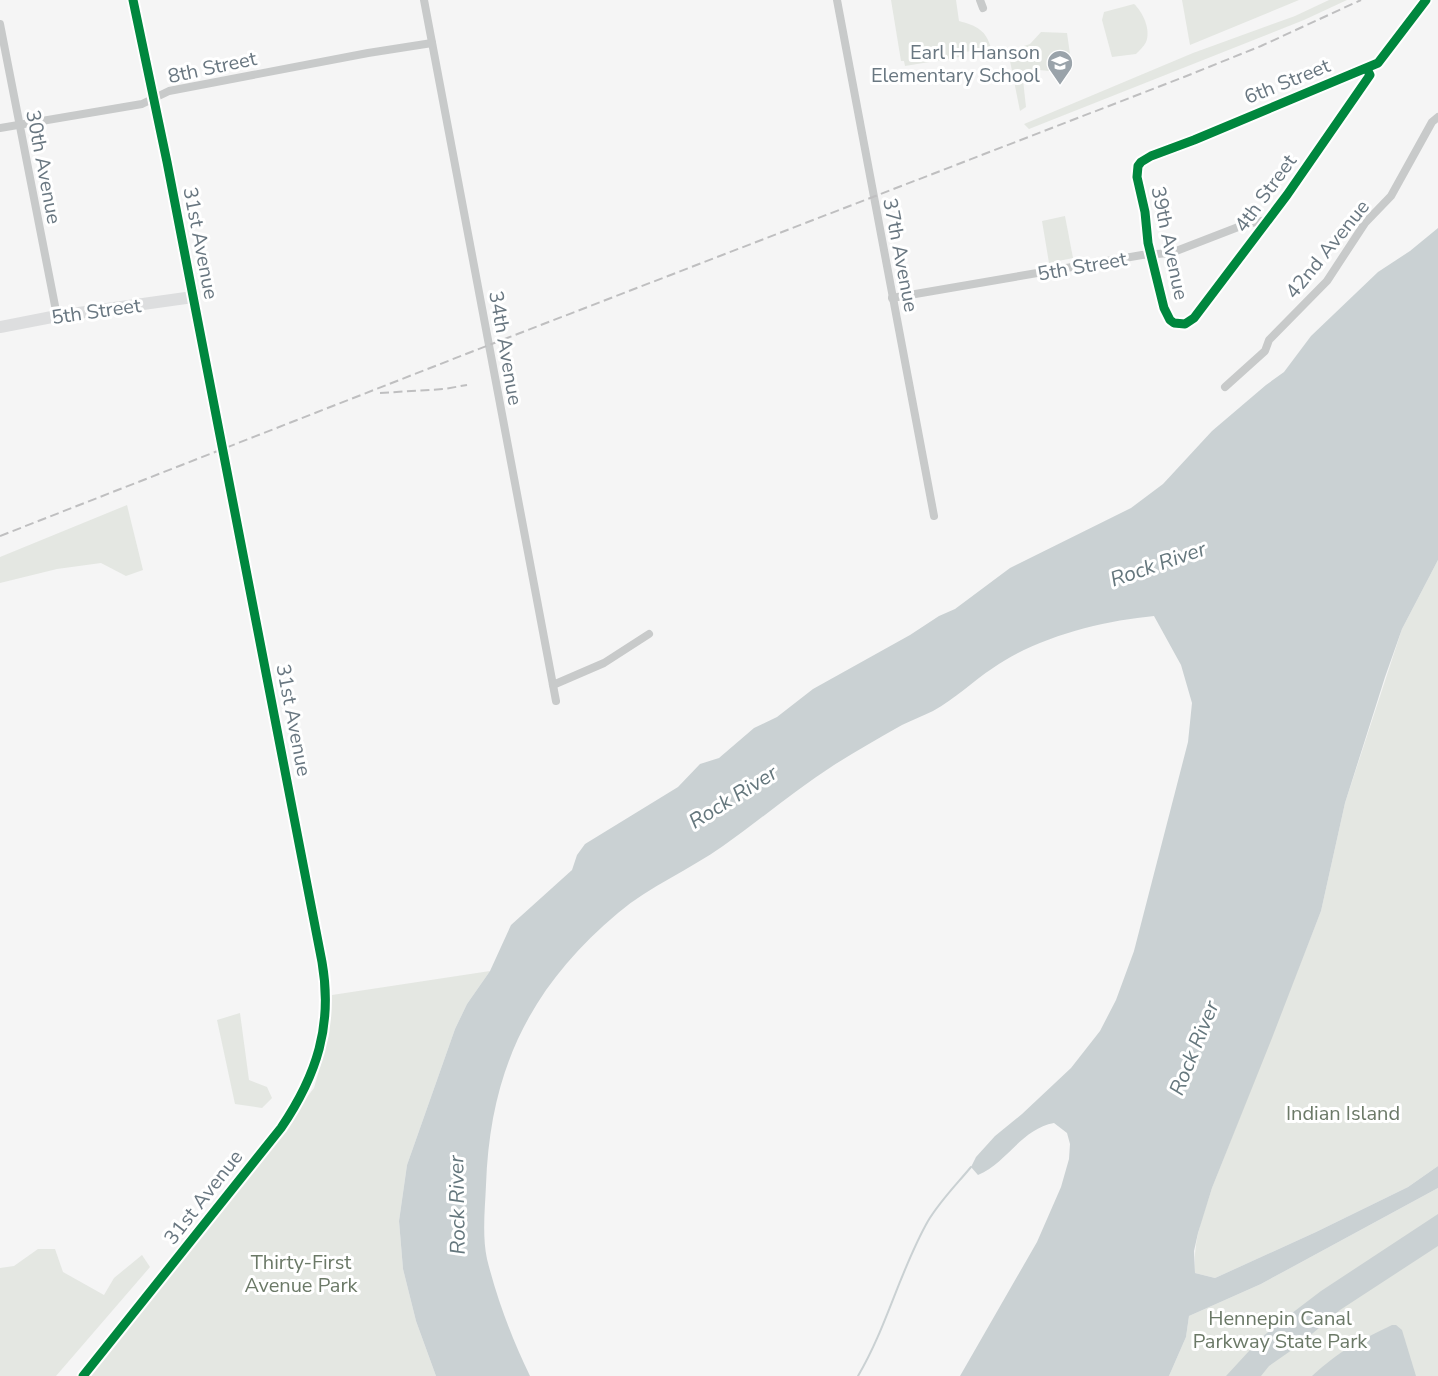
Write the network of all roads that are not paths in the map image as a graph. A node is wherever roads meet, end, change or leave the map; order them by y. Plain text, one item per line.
1 (133, 0) edge
2 (424, 0) edge
3 (837, 0) edge
4 (1426, 0) edge
5 (0, 24) edge
6 (432, 43) junction
7 (1367, 69) junction
8 (153, 99) junction
9 (1438, 117) edge
10 (20, 125) junction
11 (0, 128) edge
12 (1138, 166) joint
13 (1267, 220) junction
14 (1151, 255) junction
15 (193, 297) junction
16 (892, 298) junction
17 (57, 316) junction
18 (1174, 323) joint
19 (0, 327) edge
20 (1225, 387) dead end
21 (934, 516) dead end
22 (649, 634) dead end
23 (553, 685) junction
24 (556, 701) dead end
25 (83, 1376) edge

1 - 8 street, 31st Avenue
2 - 6 street, 34th Avenue
3 - 16 street, 37th Avenue
4 - 7 street, 6th Street
5 - 10 street, 30th Avenue
6 - 8 street, 8th Street
6 - 23 street, 34th Avenue
7 - 12 street, 6th Street
7 - 13 street, 4th Street
8 - 10 street, 8th Street
8 - 15 street, 31st Avenue
9 - 20 street, 42nd Avenue
10 - 11 street, 8th Street
10 - 17 street, 30th Avenue
12 - 14 street, 39th Avenue
13 - 14 street, 5th Street
13 - 18 street, 4th Street
14 - 16 street, 5th Street
14 - 18 street, 39th Avenue
15 - 17 street, 5th Street
15 - 25 street, 31st Avenue
16 - 21 street, 37th Avenue
17 - 19 street, 5th Street
22 - 23 street
23 - 24 street, 34th Avenue

